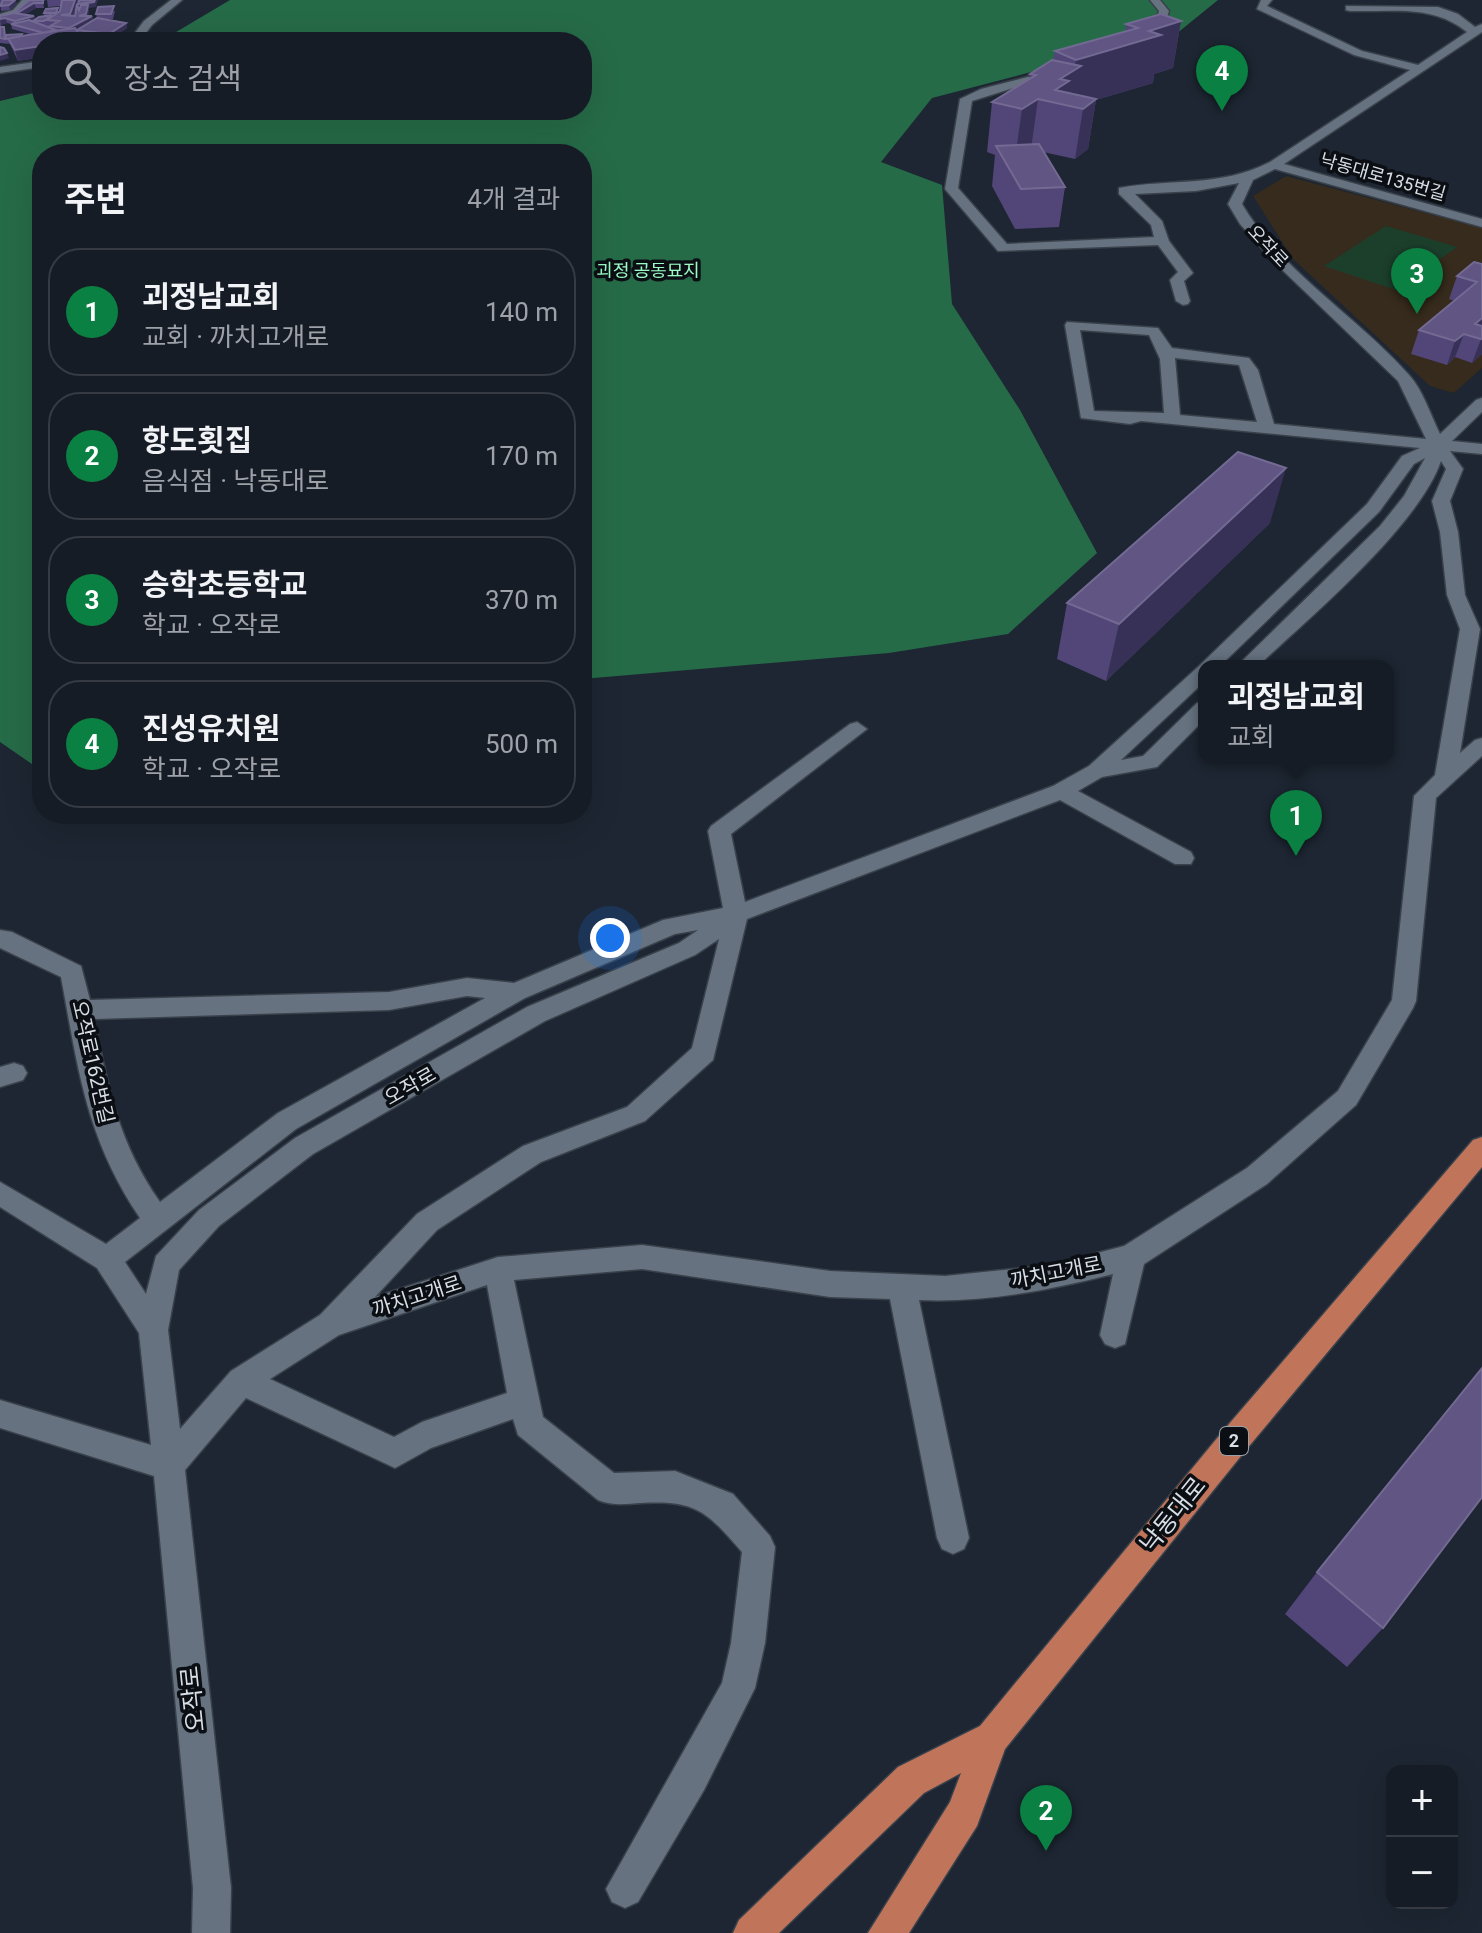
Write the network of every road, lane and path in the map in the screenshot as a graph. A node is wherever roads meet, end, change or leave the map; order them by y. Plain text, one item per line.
1 (28, 0) edge
2 (177, 0) edge
3 (1155, 0) edge
4 (1267, 0) edge
5 (1389, 0) edge
6 (1450, 3) dead end
7 (1377, 7) junction
8 (1350, 8) dead end
9 (1438, 10) junction
10 (0, 18) edge
11 (1478, 29) edge
12 (141, 32) edge
13 (1139, 48) dead end
14 (32, 65) edge
15 (1421, 69) junction
16 (0, 70) edge
17 (1065, 70) edge
18 (1274, 165) junction
19 (1248, 178) junction
20 (1482, 223) edge
21 (1162, 241) junction
22 (1183, 301) dead end
23 (1166, 352) junction
24 (1482, 403) edge
25 (1172, 419) junction
26 (1267, 428) junction
27 (1438, 446) junction
28 (1482, 449) edge
29 (1215, 660) edge
30 (1253, 660) edge
31 (1198, 677) edge
32 (1198, 714) edge
33 (857, 729) dead end
34 (1482, 745) edge
35 (1097, 771) junction
36 (1446, 775) junction
37 (1061, 791) junction
38 (1183, 858) dead end
39 (736, 914) junction
40 (0, 939) edge
41 (516, 992) junction
42 (79, 1010) junction
43 (1480, 1156) edge
44 (0, 1193) edge
45 (157, 1220) junction
46 (1131, 1257) junction
47 (107, 1259) junction
48 (498, 1269) junction
49 (902, 1288) junction
50 (330, 1325) junction
51 (153, 1330) junction
52 (1115, 1335) dead end
53 (242, 1381) junction
54 (524, 1401) junction
55 (0, 1414) edge
56 (169, 1465) junction
57 (953, 1538) dead end
58 (992, 1738) junction
59 (625, 1889) dead end
60 (211, 1933) edge
61 (752, 1933) edge
62 (887, 1933) edge

1 - 10 street
2 - 12 street
3 - 13 street
4 - 15 street
5 - 7 street
6 - 9 street
7 - 8 street
7 - 9 street
9 - 11 street
11 - 15 street
14 - 16 street
15 - 18 street
17 - 21 street
18 - 19 street
18 - 20 street, 낙동대로135번길
19 - 21 street
19 - 27 street, 오작로
21 - 22 street
23 - 25 street
23 - 25 street
23 - 26 street
24 - 27 street
25 - 26 street
26 - 27 street
27 - 28 street
27 - 29 street
27 - 30 street
27 - 36 street
31 - 35 street, 오작로
32 - 35 street, 오작로
33 - 39 street
34 - 36 street, 까치고개로
35 - 37 street, 오작로
36 - 46 street, 까치고개로
37 - 38 street
37 - 39 street, 오작로
39 - 41 street, 오작로
39 - 50 street, 까치고개로
39 - 51 street, 오작로
40 - 42 street, 오작로162번길
41 - 42 street
41 - 45 street, 오작로
42 - 45 street, 오작로162번길
43 - 58 main road, 낙동대로 / 2
44 - 47 street
45 - 47 street, 오작로
46 - 49 street, 까치고개로
46 - 52 street
47 - 51 street
48 - 49 street, 까치고개로
48 - 50 street, 까치고개로
48 - 54 street
49 - 57 street
50 - 53 street, 까치고개로
51 - 56 street
53 - 54 street
53 - 56 street, 까치고개로
54 - 59 street
55 - 56 street
56 - 60 street, 오작로
58 - 61 main road, 낙동대로 / 2
58 - 62 main road, 낙동대로 / 2

